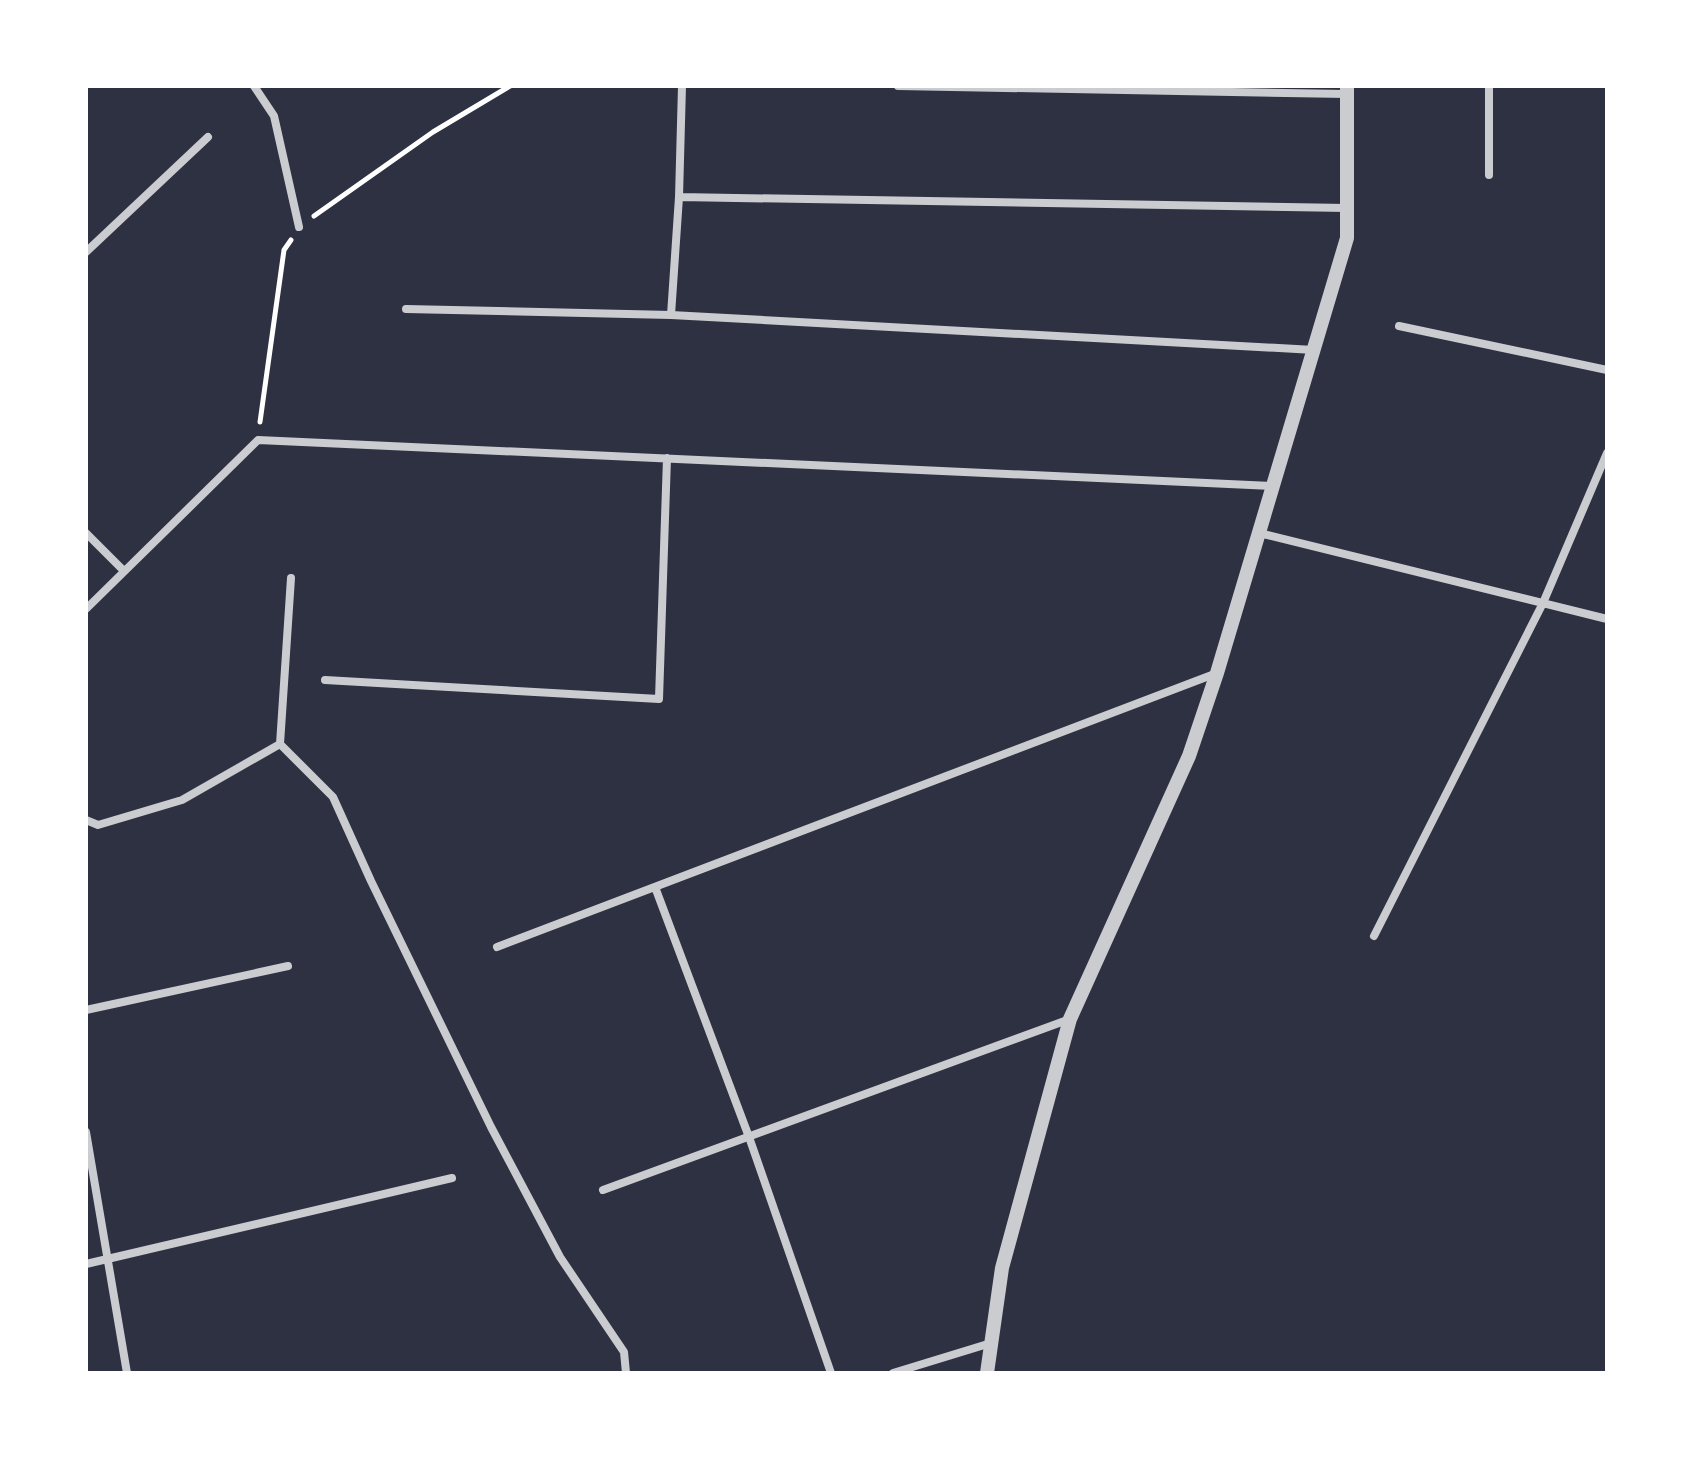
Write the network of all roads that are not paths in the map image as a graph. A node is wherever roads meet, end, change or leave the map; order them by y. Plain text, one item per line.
1 (254, 86) edge
2 (682, 86) edge
3 (898, 86) edge
4 (1489, 86) edge
5 (1347, 90) edge
6 (208, 137) dead end
7 (1489, 175) dead end
8 (679, 197) junction
9 (1347, 208) junction
10 (299, 227) road end
11 (86, 252) edge
12 (406, 309) dead end
13 (671, 315) junction
14 (1399, 326) dead end
15 (1314, 350) junction
16 (1607, 370) edge
17 (1607, 453) edge
18 (667, 458) junction
19 (1273, 486) junction
20 (86, 533) edge
21 (1259, 533) junction
22 (124, 571) junction
23 (291, 578) dead end
24 (1543, 603) junction
25 (86, 609) edge
26 (1607, 619) edge
27 (1217, 673) junction
28 (325, 680) dead end
29 (280, 744) junction
30 (86, 820) edge
31 (655, 887) junction
32 (1374, 936) dead end
33 (497, 947) dead end
34 (288, 966) dead end
35 (86, 1010) edge
36 (1070, 1019) junction
37 (86, 1132) edge
38 (749, 1137) junction
39 (452, 1178) dead end
40 (603, 1190) dead end
41 (108, 1260) junction
42 (86, 1264) edge
43 (991, 1343) junction
44 (127, 1373) edge
45 (626, 1373) edge
46 (831, 1373) edge
47 (893, 1373) edge
48 (987, 1373) edge

1 - 10 street
2 - 8 street
3 - 5 street
4 - 7 street
5 - 9 street
6 - 11 street
8 - 9 street
8 - 13 street
9 - 15 street
12 - 13 street
13 - 15 street
14 - 16 street
15 - 19 street
17 - 24 street
18 - 19 street
18 - 22 street
18 - 28 street
19 - 21 street
20 - 22 street
21 - 24 street
21 - 27 street
22 - 25 street
23 - 29 street
24 - 26 street
24 - 32 street
27 - 31 street
27 - 36 street
29 - 30 street
29 - 45 street
31 - 33 street
31 - 38 street
34 - 35 street
36 - 38 street
36 - 43 street
37 - 41 street
38 - 40 street
38 - 46 street
39 - 41 street
41 - 42 street
41 - 44 street
43 - 47 street
43 - 48 street

